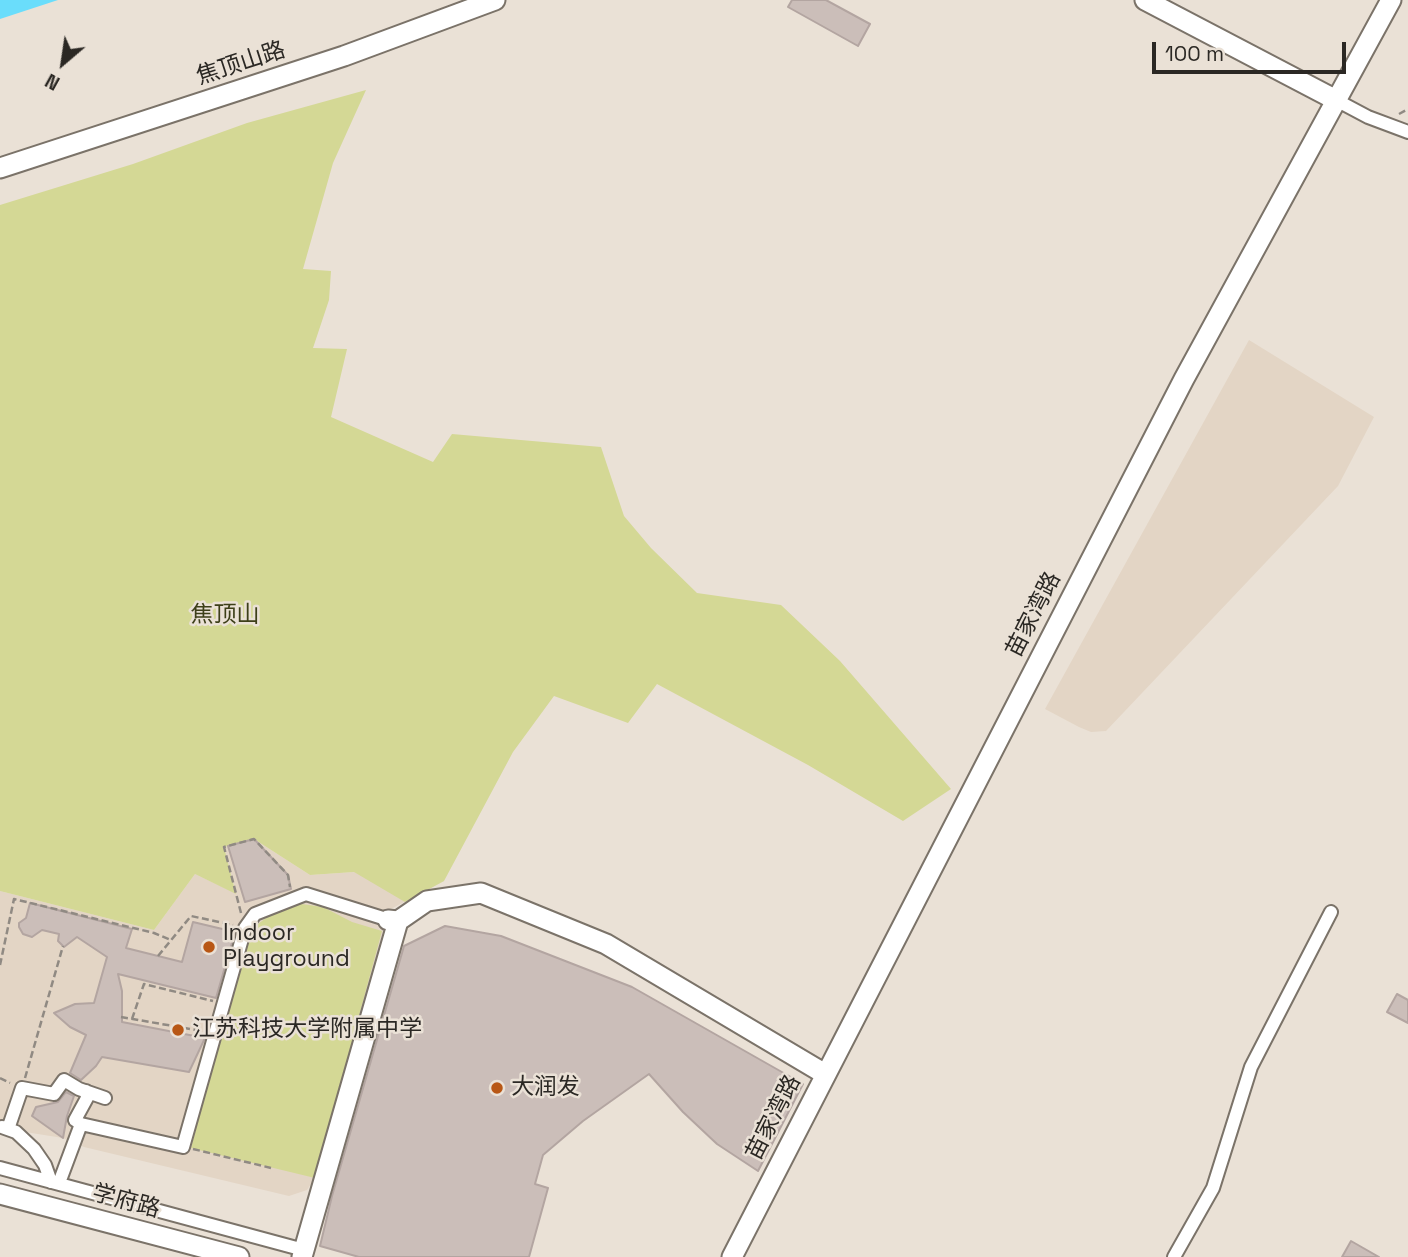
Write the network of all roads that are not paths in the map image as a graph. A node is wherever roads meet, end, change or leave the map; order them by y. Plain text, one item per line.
1 (495, 0) edge
2 (1145, 0) edge
3 (1387, 7) edge
4 (1336, 100) junction
5 (1408, 132) edge
6 (0, 168) edge
7 (1331, 912) dead end
8 (392, 920) junction
9 (825, 1074) junction
10 (86, 1091) junction
11 (105, 1098) dead end
12 (81, 1124) junction
13 (4, 1128) edge
14 (0, 1168) edge
15 (55, 1182) junction
16 (0, 1194) edge
17 (0, 1208) edge
18 (303, 1253) edge
19 (188, 1257) edge
20 (239, 1257) edge
21 (732, 1257) edge
22 (1174, 1257) edge

1 - 6 street, 焦顶山路
2 - 4 street
3 - 4 street, 苗家湾路
4 - 5 street
4 - 9 street, 苗家湾路
7 - 22 street
8 - 9 street
8 - 12 street
8 - 18 street
9 - 21 street, 苗家湾路
10 - 11 street
10 - 12 street
10 - 13 street
12 - 15 street
13 - 15 street
14 - 15 street
15 - 18 street
16 - 20 street, 学府路
17 - 19 street, 学府路

